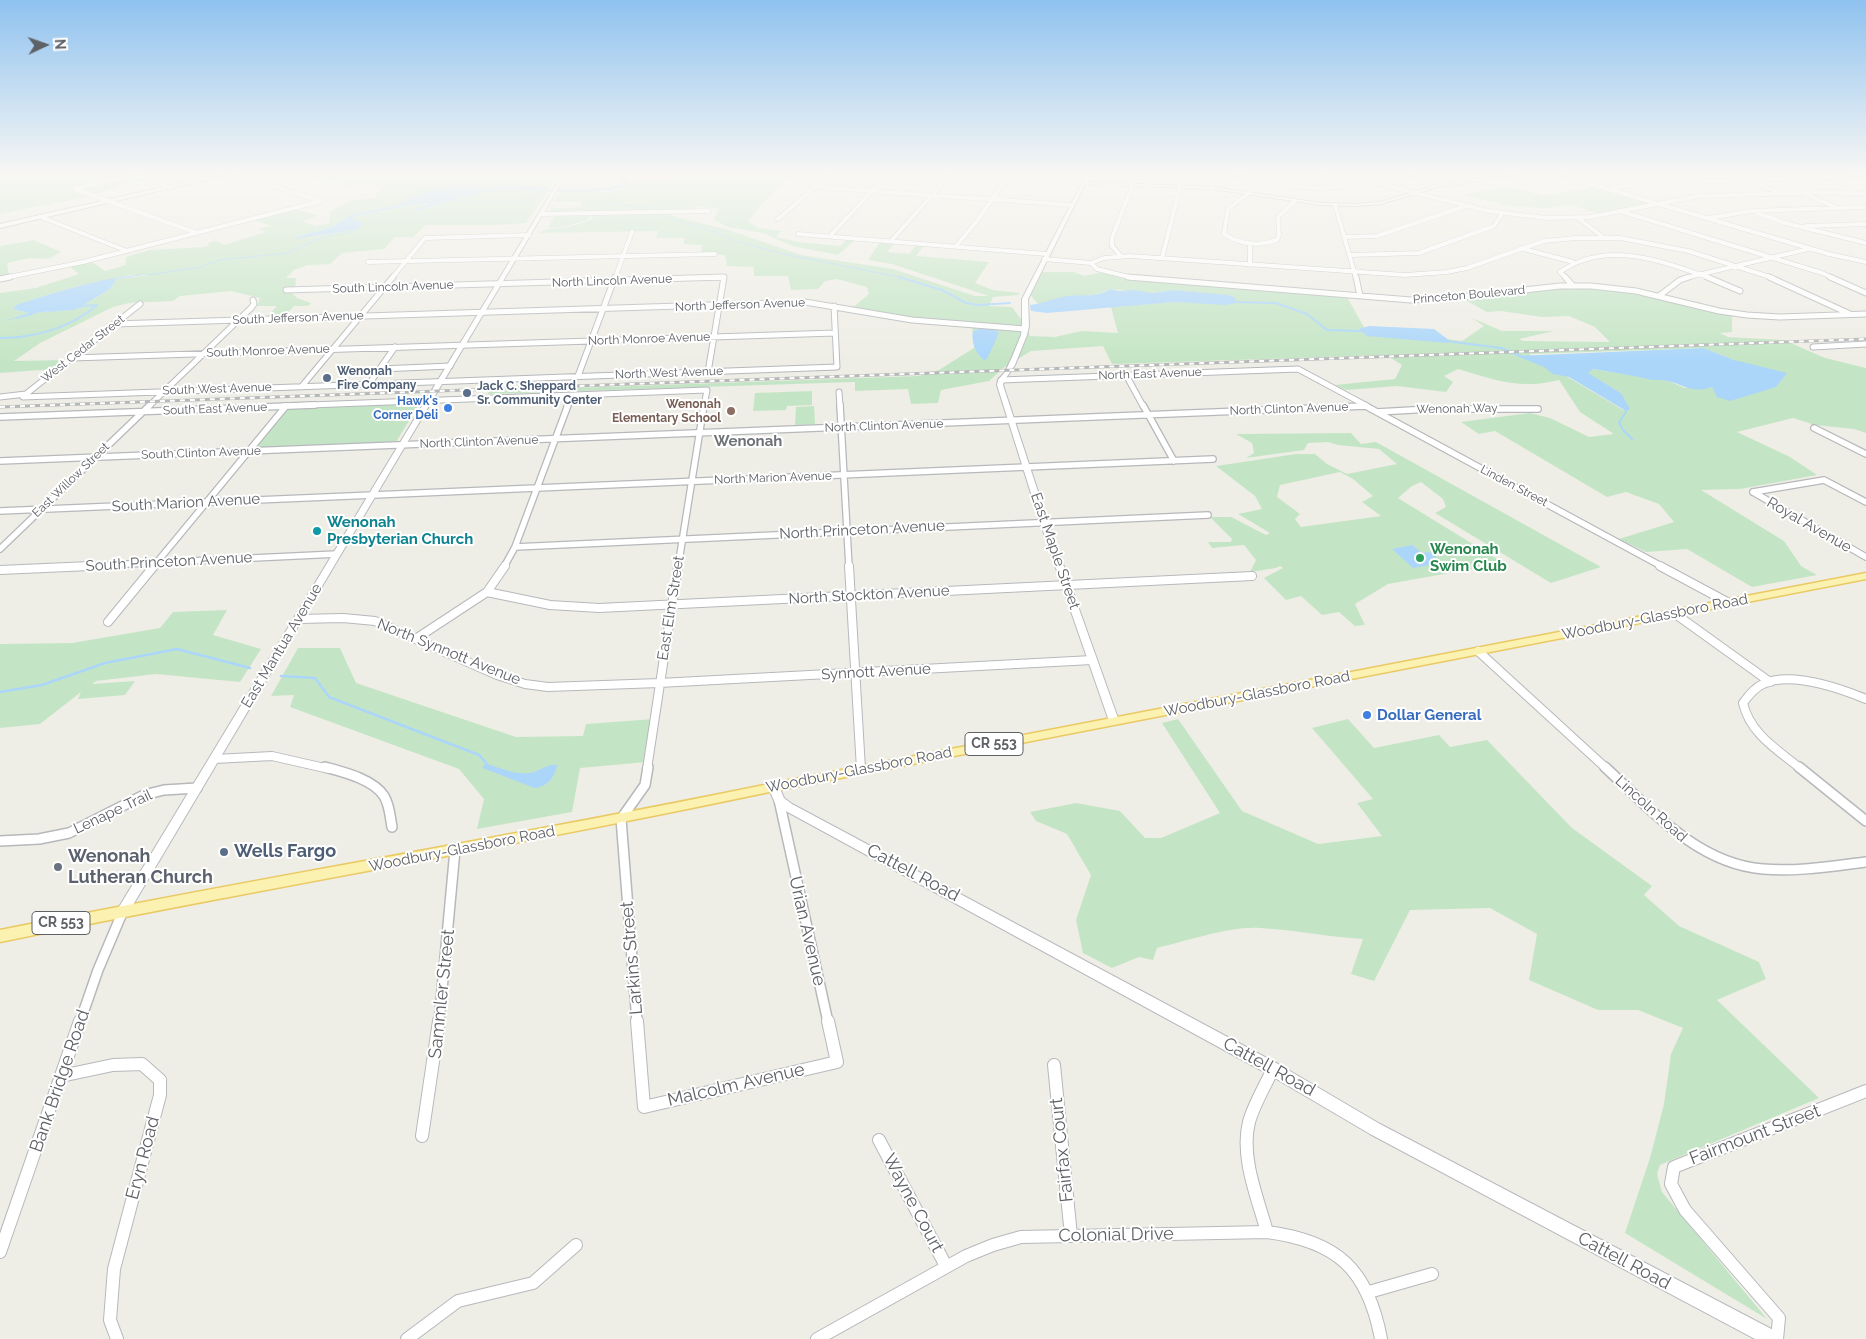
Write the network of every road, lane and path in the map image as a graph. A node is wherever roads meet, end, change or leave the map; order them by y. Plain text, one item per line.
1 (92, 237) edge
2 (180, 237) edge
3 (443, 237) edge
4 (527, 237) edge
5 (630, 237) edge
6 (848, 237) edge
7 (894, 237) edge
8 (963, 237) edge
9 (1054, 237) edge
10 (1112, 237) edge
11 (1167, 237) edge
12 (1230, 237) edge
13 (1278, 237) edge
14 (1345, 237) edge
15 (1462, 237) edge
16 (1596, 237) edge
17 (1608, 237) edge
18 (1708, 237) edge
19 (1774, 237) edge
20 (1840, 237) edge
21 (891, 241) junction
22 (1250, 243) junction
23 (1866, 244) edge
24 (956, 246) junction
25 (1520, 248) junction
26 (1810, 248) junction
27 (127, 251) junction
28 (715, 254) dead end
29 (623, 255) junction
30 (1350, 255) junction
31 (1045, 256) junction
32 (1121, 256) junction
33 (1772, 257) junction
34 (515, 258) junction
35 (1162, 258) junction
36 (405, 261) junction
37 (368, 262) dead end
38 (1573, 262) junction
39 (1866, 262) edge
40 (1091, 263) junction
41 (1250, 265) junction
42 (1737, 266) junction
43 (1355, 273) junction
44 (1699, 274) junction
45 (0, 279) edge
46 (614, 280) junction
47 (499, 284) junction
48 (1573, 286) junction
49 (384, 287) junction
50 (286, 290) dead end
51 (1740, 291) dead end
52 (1866, 293) edge
53 (1360, 296) junction
54 (1659, 296) junction
55 (252, 300) dead end
56 (140, 304) dead end
57 (718, 305) junction
58 (834, 306) junction
59 (604, 309) junction
60 (482, 313) junction
61 (1866, 314) edge
62 (1850, 315) junction
63 (360, 316) junction
64 (238, 320) junction
65 (114, 324) junction
66 (1025, 329) junction
67 (835, 333) junction
68 (713, 337) junction
69 (592, 341) junction
70 (1866, 344) edge
71 (463, 345) junction
72 (395, 347) junction
73 (1813, 347) dead end
74 (332, 349) junction
75 (203, 354) junction
76 (72, 358) junction
77 (450, 366) junction
78 (380, 368) junction
79 (1298, 369) joint
80 (708, 372) junction
81 (1126, 374) junction
82 (578, 376) junction
83 (1001, 380) junction
84 (441, 381) junction
85 (369, 384) junction
86 (302, 386) junction
87 (164, 391) junction
88 (839, 392) dead end
89 (26, 394) junction
90 (571, 396) junction
91 (0, 397) edge
92 (429, 400) junction
93 (286, 406) junction
94 (1365, 406) junction
95 (1538, 409) dead end
96 (142, 412) junction
97 (1377, 412) junction
98 (1148, 415) junction
99 (0, 417) edge
100 (1012, 421) junction
101 (840, 427) junction
102 (1814, 428) dead end
103 (700, 433) junction
104 (554, 439) junction
105 (403, 445) junction
106 (249, 451) junction
107 (1866, 454) edge
108 (95, 457) junction
109 (1213, 459) dead end
110 (0, 461) edge
111 (1174, 461) junction
112 (1027, 467) junction
113 (844, 475) junction
114 (691, 482) junction
115 (536, 489) junction
116 (373, 495) junction
117 (206, 502) junction
118 (1866, 502) edge
119 (40, 510) junction
120 (0, 511) edge
121 (1208, 515) dead end
122 (1044, 522) junction
123 (847, 531) junction
124 (682, 538) junction
125 (515, 547) junction
126 (0, 549) edge
127 (338, 554) junction
128 (1866, 558) edge
129 (156, 562) junction
130 (0, 570) edge
131 (1252, 576) dead end
132 (1866, 576) edge
133 (1066, 584) junction
134 (487, 592) junction
135 (850, 596) junction
136 (1730, 603) junction
137 (672, 605) junction
138 (1674, 613) junction
139 (299, 619) junction
140 (108, 622) dead end
141 (417, 638) junction
142 (1478, 651) junction
143 (1092, 660) junction
144 (855, 673) junction
145 (1770, 682) junction
146 (659, 683) junction
147 (1866, 699) edge
148 (1114, 721) junction
149 (215, 759) junction
150 (861, 770) junction
151 (197, 788) junction
152 (776, 793) junction
153 (621, 819) junction
154 (1866, 821) edge
155 (392, 827) dead end
156 (0, 841) edge
157 (455, 850) junction
158 (1866, 862) edge
159 (123, 911) junction
160 (0, 936) edge
161 (837, 1062) joint
162 (1054, 1065) dead end
163 (1273, 1069) junction
164 (61, 1076) junction
165 (1866, 1091) edge
166 (643, 1097) joint
167 (422, 1136) dead end
168 (879, 1140) dead end
169 (1267, 1232) junction
170 (1071, 1236) junction
171 (576, 1245) dead end
172 (0, 1252) edge
173 (946, 1266) junction
174 (1432, 1274) dead end
175 (1370, 1292) junction
176 (117, 1339) edge
177 (407, 1339) edge
178 (816, 1339) edge
179 (1380, 1339) edge
180 (1773, 1339) edge
181 (1777, 1339) edge

1 - 27 street
2 - 27 street
3 - 36 street
4 - 34 street, East Mantua Avenue
5 - 29 street
6 - 21 street, Princeton Boulevard
7 - 21 street
8 - 24 street
9 - 31 street
10 - 32 street
11 - 35 street
12 - 22 street
13 - 22 street
14 - 30 street
15 - 30 street
16 - 25 street
17 - 42 street
18 - 33 street
19 - 26 street
20 - 23 street
21 - 24 street, Princeton Boulevard
22 - 41 street
24 - 31 street, Princeton Boulevard
25 - 38 street
25 - 43 street
26 - 33 street
26 - 39 street
27 - 45 street
28 - 29 street
29 - 34 street
29 - 46 street
30 - 43 street
31 - 40 street, Princeton Boulevard
31 - 66 street
32 - 35 street
32 - 40 street
33 - 42 street
33 - 52 street
34 - 36 street
34 - 47 street, East Mantua Avenue
35 - 41 street
36 - 37 street
36 - 49 street
38 - 44 street
38 - 48 street
40 - 53 street, Princeton Boulevard
41 - 43 street
42 - 44 street
42 - 62 street
43 - 53 street
44 - 51 street
44 - 54 street
46 - 47 street, North Lincoln Avenue
46 - 57 street, North Lincoln Avenue
46 - 59 street
47 - 49 street, South Lincoln Avenue
47 - 60 street, East Mantua Avenue
48 - 53 street, Princeton Boulevard
48 - 54 street, Princeton Boulevard
49 - 50 street, South Lincoln Avenue
49 - 63 street
54 - 62 street, Princeton Boulevard
55 - 64 street, East Willow Street
56 - 65 street, West Cedar Street
57 - 58 street, North Jefferson Avenue
57 - 59 street, North Jefferson Avenue
57 - 68 street
58 - 66 street, North Jefferson Avenue
58 - 67 street
59 - 60 street, North Jefferson Avenue
59 - 69 street
60 - 63 street, South Jefferson Avenue
60 - 71 street, East Mantua Avenue
61 - 62 street, Princeton Boulevard
63 - 64 street, South Jefferson Avenue
63 - 74 street
64 - 65 street, South Jefferson Avenue
64 - 75 street, East Willow Street
65 - 76 street, West Cedar Street
66 - 83 street
67 - 68 street, North Monroe Avenue
67 - 80 street, North West Avenue
68 - 69 street, North Monroe Avenue
68 - 80 street
69 - 71 street, North Monroe Avenue
69 - 82 street
70 - 73 street
71 - 72 street, South Monroe Avenue
71 - 77 street, East Mantua Avenue
72 - 74 street, South Monroe Avenue
72 - 78 street
74 - 75 street, South Monroe Avenue
74 - 86 street
75 - 76 street, South Monroe Avenue
75 - 87 street, East Willow Street
76 - 89 street, West Cedar Street
77 - 78 street
77 - 84 street, East Mantua Avenue
78 - 85 street
79 - 81 street, North East Avenue
79 - 94 street, Linden Street
80 - 82 street, North West Avenue
81 - 83 street, North East Avenue
81 - 98 street
82 - 84 street, North West Avenue
83 - 100 street, East Maple Street
84 - 85 street, South West Avenue
84 - 92 street, East Mantua Avenue
85 - 86 street, South West Avenue
86 - 87 street, South West Avenue
87 - 89 street, South West Avenue
87 - 96 street, East Willow Street
88 - 101 street
89 - 91 street, South West Avenue
90 - 92 street
90 - 103 street, East Elm Street
90 - 104 street
92 - 93 street, South East Avenue
92 - 105 street, East Mantua Avenue
93 - 96 street, South East Avenue
93 - 106 street
94 - 97 street, Linden Street
94 - 98 street, North Clinton Avenue
95 - 97 street, Wenonah Way
96 - 99 street, South East Avenue
96 - 108 street, East Willow Street
97 - 136 street, Linden Street
98 - 100 street, North Clinton Avenue
98 - 111 street
100 - 101 street, North Clinton Avenue
100 - 112 street, East Maple Street
101 - 103 street, North Clinton Avenue
101 - 113 street
102 - 107 street
103 - 104 street, North Clinton Avenue
103 - 114 street, East Elm Street
104 - 105 street, North Clinton Avenue
104 - 115 street
105 - 106 street, South Clinton Avenue
105 - 116 street, East Mantua Avenue
106 - 108 street, South Clinton Avenue
106 - 117 street
108 - 110 street, South Clinton Avenue
108 - 119 street, East Willow Street
109 - 111 street, North Marion Avenue
111 - 112 street, North Marion Avenue
112 - 113 street, North Marion Avenue
112 - 122 street, East Maple Street
113 - 114 street, North Marion Avenue
113 - 123 street
114 - 115 street, North Marion Avenue
114 - 124 street, East Elm Street
115 - 116 street, North Marion Avenue
115 - 125 street
116 - 117 street, South Marion Avenue
116 - 127 street, East Mantua Avenue
117 - 119 street, South Marion Avenue
117 - 129 street
118 - 128 street, Royal Avenue
119 - 120 street, South Marion Avenue
119 - 126 street, East Willow Street
121 - 122 street, North Princeton Avenue
122 - 123 street, North Princeton Avenue
122 - 133 street, East Maple Street
123 - 124 street, North Princeton Avenue
123 - 135 street
124 - 125 street, North Princeton Avenue
124 - 137 street, East Elm Street
125 - 134 street
127 - 129 street, South Princeton Avenue
127 - 139 street, East Mantua Avenue
129 - 130 street, South Princeton Avenue
129 - 140 street
131 - 133 street, North Stockton Avenue
132 - 136 main road, Woodbury-Glassboro Road / CR 553
133 - 135 street, North Stockton Avenue
133 - 143 street, East Maple Street
134 - 137 street, North Stockton Avenue
134 - 141 street
135 - 137 street, North Stockton Avenue
135 - 144 street
136 - 138 main road, Woodbury-Glassboro Road / CR 553
137 - 146 street, East Elm Street
138 - 142 main road, Woodbury-Glassboro Road / CR 553
138 - 145 street
139 - 141 street, North Synnott Avenue
139 - 149 street, East Mantua Avenue
141 - 146 street, North Synnott Avenue
142 - 148 main road, Woodbury-Glassboro Road / CR 553
142 - 158 street, Lincoln Road
143 - 144 street, Synnott Avenue
143 - 148 street, East Maple Street
144 - 146 street, Synnott Avenue
144 - 150 street
145 - 147 street
145 - 154 street
146 - 153 street, East Elm Street
148 - 150 main road, Woodbury-Glassboro Road / CR 553
149 - 151 street, East Mantua Avenue
149 - 155 street
150 - 152 main road, Woodbury-Glassboro Road / CR 553
151 - 156 street, Lenape Trail
151 - 159 street, East Mantua Avenue
152 - 153 main road, Woodbury-Glassboro Road / CR 553
152 - 161 street, Urian Avenue
152 - 163 street, Cattell Road
153 - 157 main road, Woodbury-Glassboro Road / CR 553
153 - 166 street, Larkins Street
157 - 159 main road, Woodbury-Glassboro Road / CR 553
157 - 167 street, Sammler Street
159 - 160 main road, Woodbury-Glassboro Road / CR 553
159 - 164 street, Bank Bridge Road
161 - 166 street, Malcolm Avenue
162 - 170 street, Fairfax Court
163 - 169 street
163 - 180 street, Cattell Road
164 - 172 street, Bank Bridge Road
164 - 176 street, Eryn Road
165 - 181 street, Fairmount Street
168 - 173 street, Wayne Court
169 - 170 street, Colonial Drive
169 - 175 street, Colonial Drive
170 - 173 street, Colonial Drive
171 - 177 street
173 - 178 street, Colonial Drive
174 - 175 street
175 - 179 street, Colonial Drive

